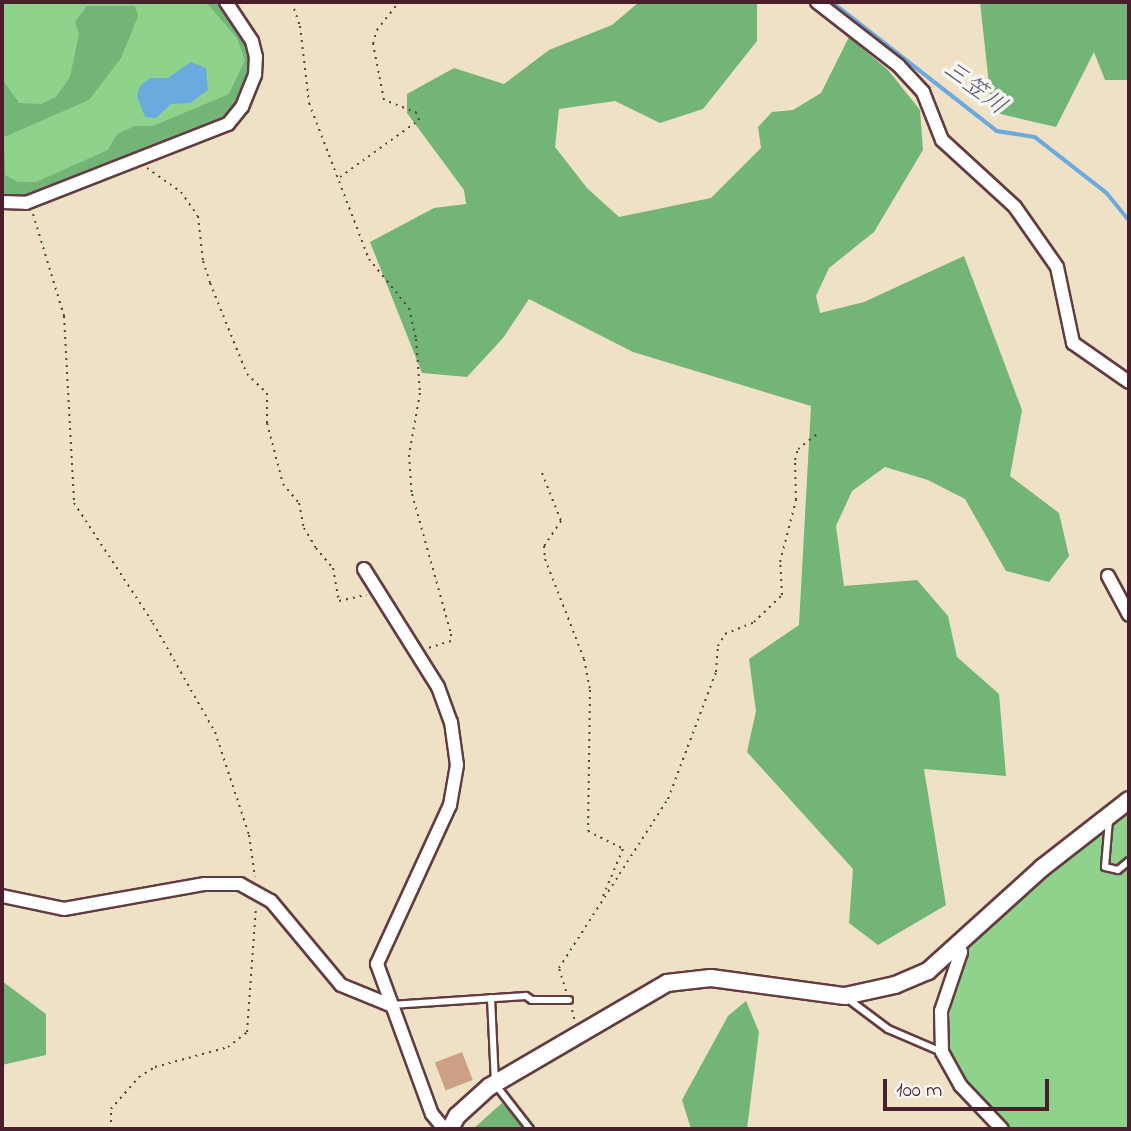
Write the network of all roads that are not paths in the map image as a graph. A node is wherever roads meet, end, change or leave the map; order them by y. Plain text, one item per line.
1 (226, 2) edge
2 (817, 2) edge
3 (2, 202) edge
4 (1129, 382) edge
5 (364, 569) dead end
6 (1108, 576) dead end
7 (1129, 615) edge
8 (1129, 800) edge
9 (1110, 815) junction
10 (1129, 861) edge
11 (2, 896) edge
12 (958, 947) junction
13 (845, 996) junction
14 (491, 998) junction
15 (569, 1000) road end
16 (390, 1005) junction
17 (942, 1052) junction
18 (495, 1084) junction
19 (444, 1129) edge
20 (450, 1129) edge
21 (530, 1129) edge
22 (1002, 1129) edge

1 - 3 street
2 - 4 street
5 - 16 street
6 - 7 street
8 - 9 street
9 - 10 lane
9 - 12 street
11 - 16 street
12 - 13 street
12 - 17 street
13 - 17 lane
13 - 18 street
14 - 15 lane
14 - 16 lane
14 - 18 lane
16 - 19 street
17 - 22 street
18 - 20 street
18 - 21 lane

